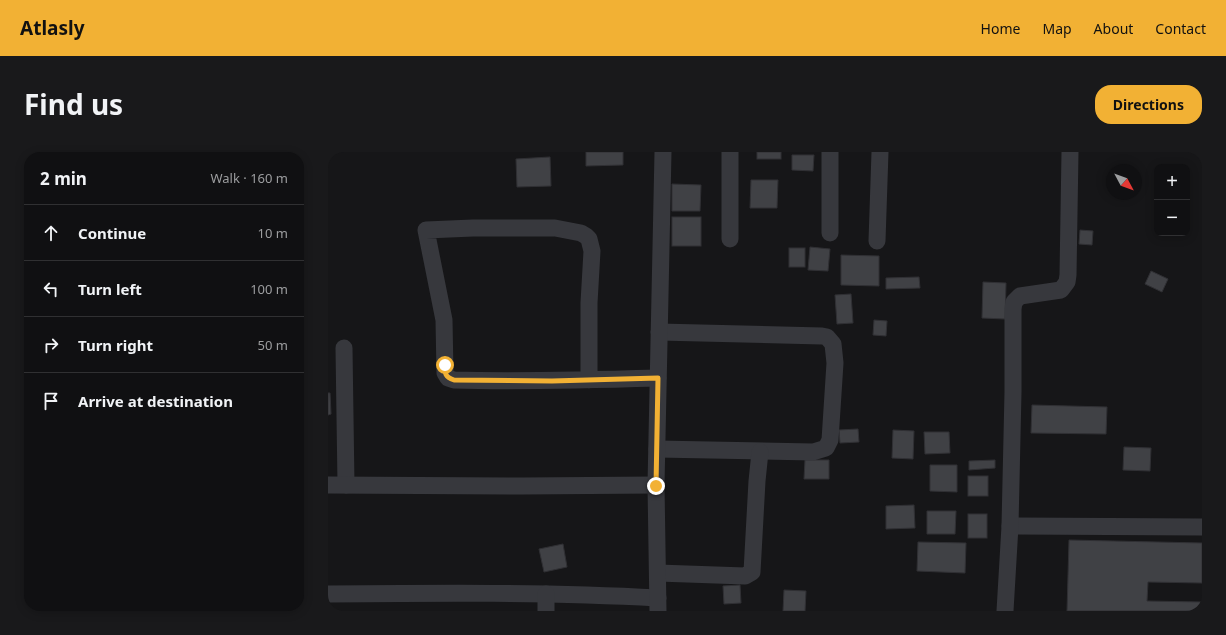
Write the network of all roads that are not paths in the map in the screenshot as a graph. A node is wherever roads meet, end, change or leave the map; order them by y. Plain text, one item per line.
1 (663, 152) edge
2 (730, 152) edge
3 (830, 152) edge
4 (880, 152) edge
5 (1070, 152) edge
6 (830, 233) dead end
7 (730, 240) dead end
8 (877, 242) dead end
9 (659, 332) junction
10 (344, 348) dead end
11 (658, 378) junction
12 (589, 380) junction
13 (657, 449) junction
14 (760, 452) junction
15 (328, 485) edge
16 (346, 485) junction
17 (656, 486) junction
18 (1010, 526) junction
19 (1202, 527) edge
20 (658, 573) junction
21 (328, 594) edge
22 (546, 603) edge
23 (658, 604) edge
24 (1005, 611) edge

1 - 9 street
2 - 7 street
3 - 6 street
4 - 8 street
5 - 18 street
9 - 11 street
9 - 14 street
10 - 16 street
11 - 12 street
11 - 13 street
12 - 12 street
13 - 14 street
13 - 17 street
14 - 20 street
15 - 16 street
16 - 17 street
17 - 20 street
18 - 19 street
18 - 24 street
20 - 23 street
21 - 22 street
22 - 23 street

